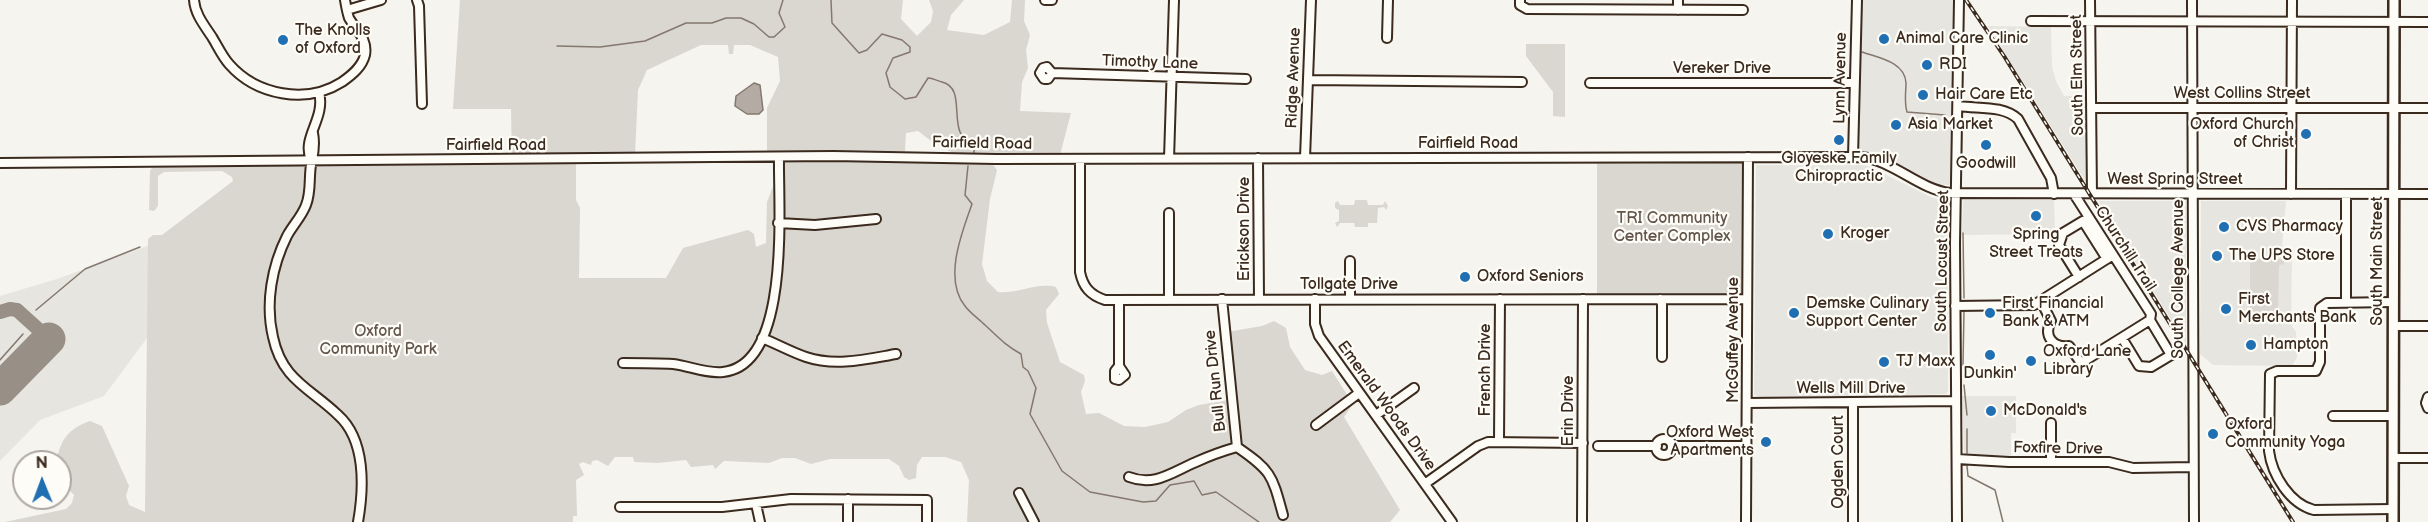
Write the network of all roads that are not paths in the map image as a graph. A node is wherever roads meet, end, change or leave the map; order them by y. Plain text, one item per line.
1 (194, 0) edge
2 (345, 0) edge
3 (381, 0) edge
4 (417, 0) edge
5 (1046, 0) edge
6 (1052, 0) edge
7 (1174, 0) edge
8 (1311, 0) edge
9 (1388, 0) edge
10 (1520, 0) edge
11 (1678, 0) edge
12 (1857, 0) edge
13 (1959, 0) edge
14 (2090, 0) edge
15 (2192, 0) edge
16 (2292, 0) edge
17 (2394, 0) edge
18 (347, 10) junction
19 (1678, 10) junction
20 (1743, 10) dead end
21 (2031, 21) dead end
22 (2090, 21) junction
23 (2192, 22) junction
24 (2292, 22) junction
25 (2394, 22) junction
26 (2428, 22) edge
27 (1387, 38) dead end
28 (1052, 73) dead end
29 (1171, 77) junction
30 (1246, 79) dead end
31 (1308, 80) junction
32 (1522, 82) dead end
33 (1590, 82) dead end
34 (1854, 83) junction
35 (319, 92) junction
36 (422, 104) dead end
37 (1959, 106) junction
38 (2091, 108) junction
39 (2192, 108) junction
40 (2293, 108) junction
41 (2393, 108) junction
42 (2428, 108) edge
43 (779, 157) junction
44 (1748, 157) junction
45 (1853, 157) junction
46 (1258, 158) junction
47 (1305, 158) junction
48 (1080, 159) junction
49 (1169, 159) junction
50 (312, 160) junction
51 (0, 163) edge
52 (1956, 193) junction
53 (2054, 194) junction
54 (2074, 194) junction
55 (2091, 194) junction
56 (2192, 194) junction
57 (2291, 194) junction
58 (2346, 194) junction
59 (2393, 194) junction
60 (2428, 194) edge
61 (2084, 209) junction
62 (1169, 213) dead end
63 (876, 219) dead end
64 (778, 223) junction
65 (2110, 257) junction
66 (1350, 261) dead end
67 (2079, 277) junction
68 (1222, 299) junction
69 (1259, 299) junction
70 (1315, 299) junction
71 (1350, 299) junction
72 (1500, 299) junction
73 (1583, 299) junction
74 (1660, 299) junction
75 (1747, 299) junction
76 (1169, 300) junction
77 (1119, 301) junction
78 (2041, 301) junction
79 (2346, 302) junction
80 (2393, 302) junction
81 (1955, 306) junction
82 (2150, 321) junction
83 (2393, 326) junction
84 (2428, 326) edge
85 (762, 338) junction
86 (2122, 338) junction
87 (896, 354) dead end
88 (1662, 357) dead end
89 (623, 363) dead end
90 (1119, 366) dead end
91 (1414, 388) dead end
92 (1359, 393) junction
93 (2428, 397) edge
94 (1956, 401) junction
95 (1853, 402) junction
96 (1747, 403) junction
97 (2428, 408) edge
98 (1376, 415) junction
99 (2333, 416) dead end
100 (2393, 416) junction
101 (2051, 423) dead end
102 (1316, 425) dead end
103 (1499, 441) junction
104 (1583, 443) junction
105 (1598, 446) dead end
106 (1746, 446) junction
107 (1237, 447) junction
108 (2393, 458) junction
109 (1957, 459) junction
110 (2428, 459) edge
111 (2051, 462) junction
112 (2193, 467) junction
113 (1129, 477) dead end
114 (1426, 483) junction
115 (1019, 493) dead end
116 (848, 499) junction
117 (756, 504) junction
118 (620, 507) dead end
119 (2394, 509) junction
120 (1283, 514) dead end
121 (358, 522) edge
122 (760, 522) edge
123 (848, 522) edge
124 (927, 522) edge
125 (1034, 522) edge
126 (1452, 522) edge
127 (1582, 522) edge
128 (1746, 522) edge
129 (1853, 522) edge
130 (1957, 522) edge
131 (2194, 522) edge
132 (2393, 522) edge

1 - 35 street
2 - 18 street
3 - 18 street
4 - 36 street
5 - 6 street
7 - 29 street
8 - 31 street, Ridge Avenue
9 - 27 street
10 - 19 street
11 - 19 street
12 - 34 street, Lynn Avenue
13 - 37 street, South Locust Street
14 - 22 street, South Elm Street
15 - 23 street, South College Avenue
16 - 24 street
17 - 25 main road, South Main Street
18 - 35 street
19 - 20 street
21 - 22 street
22 - 23 street
22 - 38 street, South Elm Street
23 - 24 street
23 - 39 street, South College Avenue
24 - 25 street
24 - 40 street
25 - 26 street
25 - 41 main road, South Main Street
28 - 29 street, Timothy Lane
29 - 30 street, Timothy Lane
29 - 49 street
31 - 32 street
31 - 47 street, Ridge Avenue
33 - 34 street, Vereker Drive
34 - 45 street, Lynn Avenue
35 - 50 street
37 - 52 street, South Locust Street
37 - 53 street
38 - 39 street, West Collins Street
38 - 55 street, South Elm Street
39 - 40 street, West Collins Street
39 - 56 street, South College Avenue
40 - 41 street, West Collins Street
40 - 57 street
41 - 42 street, West Collins Street
41 - 59 main road, South Main Street
43 - 48 street, Fairfield Road
43 - 50 street, Fairfield Road
43 - 64 street
44 - 45 street, Fairfield Road
44 - 47 street, Fairfield Road
44 - 75 street, McGuffey Avenue
45 - 52 street, Fairfield Road
46 - 47 street, Fairfield Road
46 - 49 street, Fairfield Road
46 - 69 street, Erickson Drive
48 - 49 street, Fairfield Road
48 - 77 street, Tollgate Drive
50 - 51 street, Fairfield Road
50 - 121 street
52 - 53 street, West Spring Street
52 - 81 street, South Locust Street
53 - 54 street, West Spring Street
54 - 55 street, West Spring Street
54 - 61 street, Churchill Trail
55 - 56 street, West Spring Street
55 - 61 street
56 - 57 street, West Spring Street
56 - 112 street, South College Avenue
57 - 58 street, West Spring Street
58 - 59 street, West Spring Street
58 - 79 street
59 - 60 street, West Spring Street
59 - 80 main road, South Main Street
61 - 65 street, Churchill Trail
62 - 76 street
63 - 64 street
64 - 85 street
65 - 67 street
65 - 67 street
65 - 82 street, Churchill Trail
66 - 71 street
67 - 78 street
68 - 69 street, Tollgate Drive
68 - 76 street, Tollgate Drive
68 - 107 street, Bull Run Drive
69 - 70 street, Tollgate Drive
70 - 71 street, Tollgate Drive
70 - 92 street, Emerald Woods Drive
71 - 72 street, Tollgate Drive
72 - 73 street, Tollgate Drive
72 - 103 street, French Drive
73 - 74 street, Tollgate Drive
73 - 104 street, Erin Drive
74 - 75 street, Tollgate Drive
74 - 88 street
75 - 96 street, McGuffey Avenue
76 - 77 street, Tollgate Drive
77 - 90 street
78 - 81 street
78 - 86 street
79 - 80 street
79 - 119 street
80 - 83 main road, South Main Street
81 - 94 street, South Locust Street
82 - 86 street
82 - 86 street, Churchill Trail
83 - 84 street
83 - 100 main road, South Main Street
85 - 87 street
85 - 89 street
91 - 98 street
92 - 98 street, Emerald Woods Drive
92 - 102 street
93 - 97 street
94 - 95 street, Wells Mill Drive
94 - 109 street, South Locust Street
95 - 96 street, Wells Mill Drive
95 - 129 street, Ogden Court
96 - 106 street, McGuffey Avenue
98 - 114 street, Emerald Woods Drive
99 - 100 street
100 - 108 main road, South Main Street
101 - 111 street
103 - 104 street
103 - 114 street
104 - 127 street, Erin Drive
105 - 106 street
106 - 128 street, McGuffey Avenue
107 - 113 street
107 - 120 street, Bull Run Drive
108 - 110 street
108 - 119 main road, South Main Street
109 - 111 street, Foxfire Drive
109 - 130 street, South Locust Street
111 - 112 street, Foxfire Drive
112 - 131 street, South College Avenue
114 - 126 street, Emerald Woods Drive
115 - 125 street
116 - 117 street
116 - 123 street
116 - 124 street
117 - 118 street
117 - 122 street
119 - 132 main road, South Main Street

